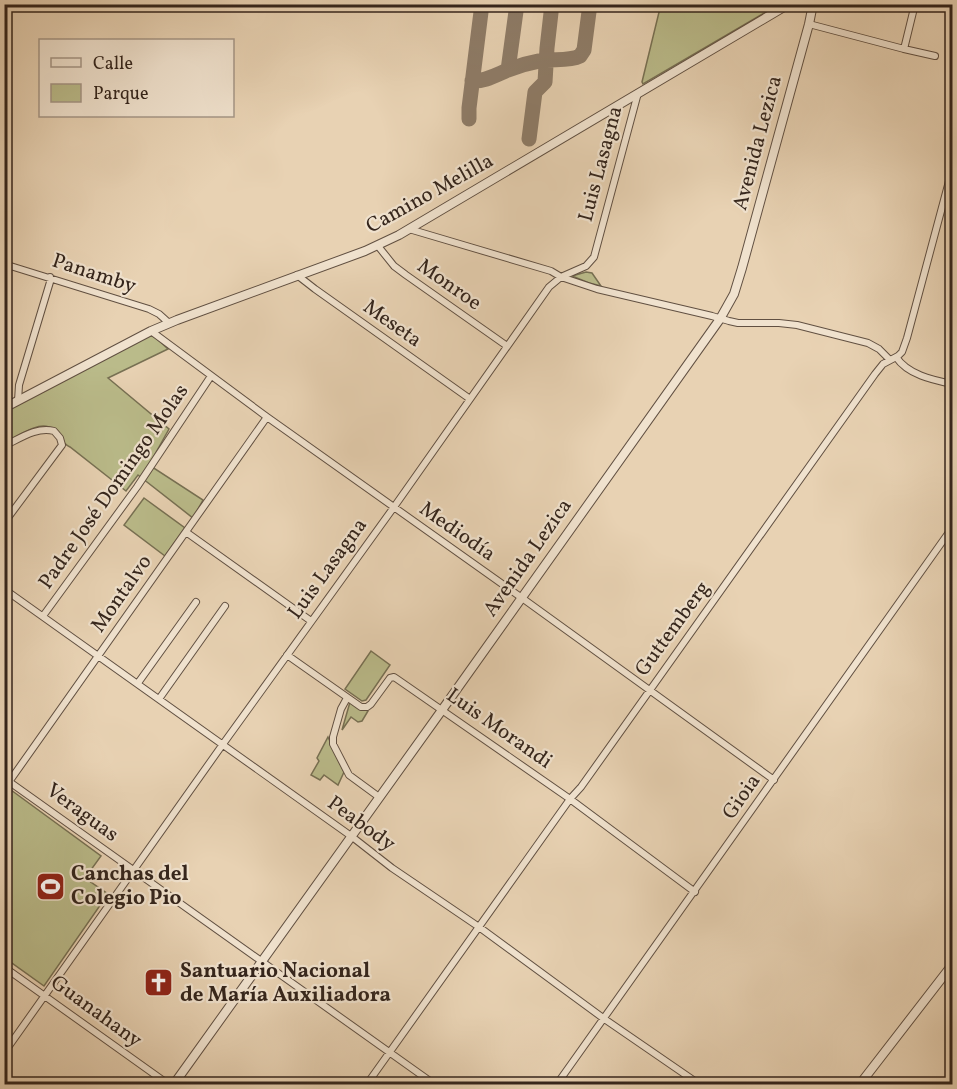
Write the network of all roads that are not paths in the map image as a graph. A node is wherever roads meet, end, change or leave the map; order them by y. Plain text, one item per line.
1 (789, 4) edge
2 (813, 4) edge
3 (915, 4) edge
4 (809, 24) junction
5 (904, 49) junction
6 (935, 56) dead end
7 (638, 93) junction
8 (952, 170) edge
9 (410, 229) junction
10 (378, 246) junction
11 (4, 264) edge
12 (297, 275) junction
13 (50, 277) junction
14 (561, 277) junction
15 (720, 319) junction
16 (169, 323) junction
17 (151, 331) junction
18 (507, 346) junction
19 (893, 358) junction
20 (211, 376) junction
21 (952, 384) edge
22 (470, 399) junction
23 (18, 401) junction
24 (4, 408) edge
25 (267, 417) junction
26 (4, 446) edge
27 (393, 507) junction
28 (4, 523) edge
29 (952, 528) edge
30 (186, 532) junction
31 (4, 589) edge
32 (522, 598) junction
33 (196, 602) dead end
34 (225, 606) dead end
35 (43, 616) junction
36 (311, 621) junction
37 (287, 655) junction
38 (99, 656) junction
39 (138, 683) junction
40 (650, 689) junction
41 (347, 698) junction
42 (159, 699) junction
43 (442, 710) junction
44 (223, 744) junction
45 (7, 780) edge
46 (774, 780) junction
47 (4, 789) edge
48 (379, 797) junction
49 (570, 799) junction
50 (351, 836) junction
51 (133, 870) junction
52 (695, 892) junction
53 (479, 927) junction
54 (262, 961) junction
55 (952, 965) edge
56 (4, 967) edge
57 (45, 996) junction
58 (603, 1018) junction
59 (4, 1053) edge
60 (389, 1053) junction
61 (168, 1084) edge
62 (174, 1084) edge
63 (367, 1084) edge
64 (434, 1084) edge
65 (557, 1084) edge
66 (699, 1084) edge
67 (860, 1084) edge

1 - 7 street, Camino Melilla
2 - 4 street, Avenida Lezica
3 - 5 street
4 - 5 street
4 - 15 street, Avenida Lezica
5 - 6 street
7 - 9 street, Camino Melilla
7 - 14 street, Luis Lasagna
8 - 19 street, Guttemberg
9 - 10 street, Camino Melilla
9 - 14 street
10 - 12 street, Camino Melilla
10 - 18 street, Monroe
11 - 13 street, Panamby
12 - 16 street, Camino Melilla
12 - 22 street, Meseta
13 - 16 street, Panamby
13 - 23 street
14 - 15 street
14 - 18 street, Luis Lasagna
15 - 19 street
15 - 32 street, Avenida Lezica
16 - 17 street, Camino Melilla
17 - 20 street, Mediodía
17 - 23 street, Camino Melilla
18 - 22 street, Luis Lasagna
19 - 21 street
19 - 40 street, Guttemberg
20 - 25 street, Mediodía
20 - 35 street, Padre José Domingo Molas
22 - 27 street, Luis Lasagna
23 - 24 street, Camino Melilla
25 - 27 street, Mediodía
25 - 30 street, Montalvo
26 - 28 street
27 - 32 street, Mediodía
27 - 36 street, Luis Lasagna
29 - 46 street, Gioia
30 - 36 street
30 - 38 street, Montalvo
31 - 35 street, Peabody
32 - 40 street, Mediodía
32 - 43 street, Avenida Lezica
33 - 39 street
34 - 42 street
35 - 38 street, Peabody
36 - 37 street, Luis Lasagna
37 - 41 street, Luis Morandi
37 - 44 street, Luis Lasagna
38 - 39 street, Peabody
38 - 45 street, Montalvo
39 - 42 street, Peabody
40 - 46 street, Mediodía
40 - 49 street, Guttemberg
41 - 43 street, Luis Morandi
41 - 48 street
42 - 44 street, Peabody
43 - 48 street, Avenida Lezica
43 - 49 street, Luis Morandi
44 - 50 street, Peabody
44 - 51 street, Luis Lasagna
45 - 47 street, Montalvo
45 - 51 street, Veraguas
46 - 52 street, Gioia
48 - 50 street, Avenida Lezica
49 - 52 street, Luis Morandi
49 - 53 street, Guttemberg
50 - 53 street, Peabody
50 - 54 street, Avenida Lezica
51 - 54 street, Veraguas
51 - 57 street, Luis Lasagna
52 - 58 street, Gioia
53 - 58 street, Peabody
53 - 60 street, Guttemberg
54 - 60 street, Veraguas
54 - 62 street, Avenida Lezica
55 - 67 street
56 - 57 street, Guanahany
57 - 59 street, Luis Lasagna
57 - 61 street, Guanahany
58 - 65 street, Gioia
58 - 66 street, Peabody
60 - 63 street, Guttemberg
60 - 64 street, Veraguas

